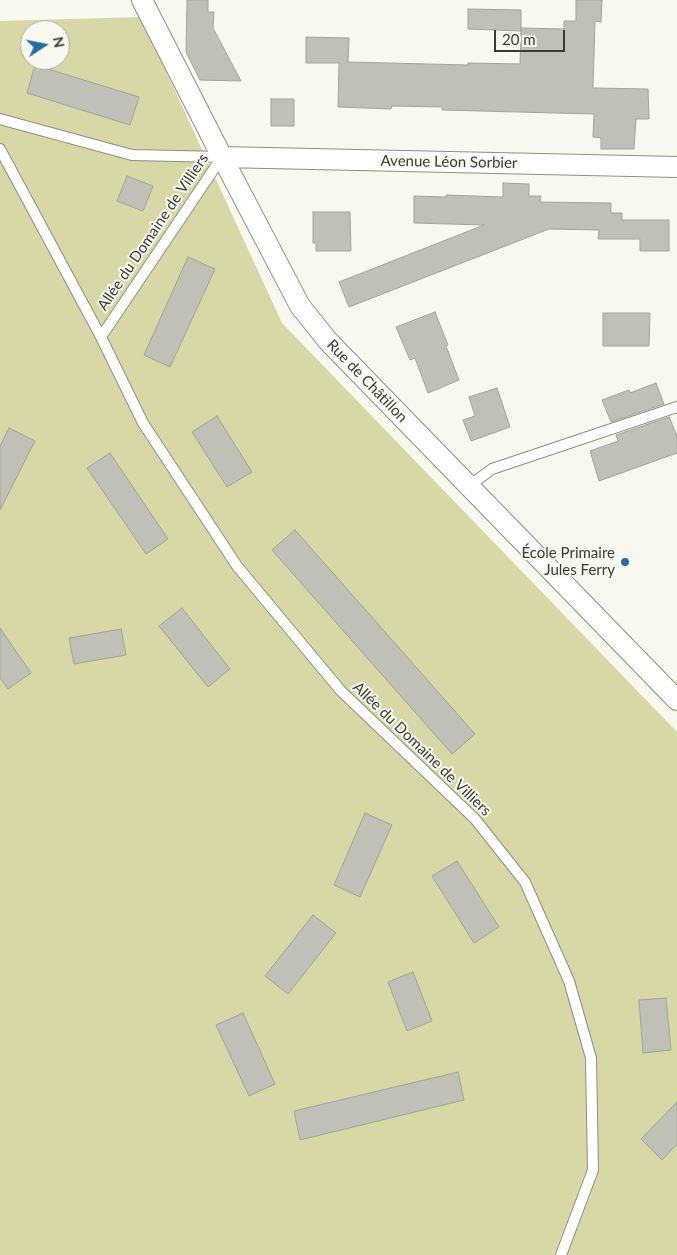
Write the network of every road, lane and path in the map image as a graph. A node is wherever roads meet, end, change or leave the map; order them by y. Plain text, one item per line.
1 (142, 0) edge
2 (0, 118) edge
3 (0, 149) edge
4 (222, 157) junction
5 (677, 167) edge
6 (100, 337) junction
7 (677, 407) edge
8 (469, 486) junction
9 (677, 700) edge
10 (561, 1255) edge

1 - 4 street, Rue de Châtillon
2 - 4 lane, Allée du Domaine de Villiers
3 - 6 lane, Allée du Domaine de Villiers
4 - 5 street, Avenue Léon Sorbier
4 - 6 lane, Allée du Domaine de Villiers
4 - 8 street, Rue de Châtillon
6 - 10 lane, Allée du Domaine de Villiers
7 - 8 lane
8 - 9 street, Rue de Châtillon

